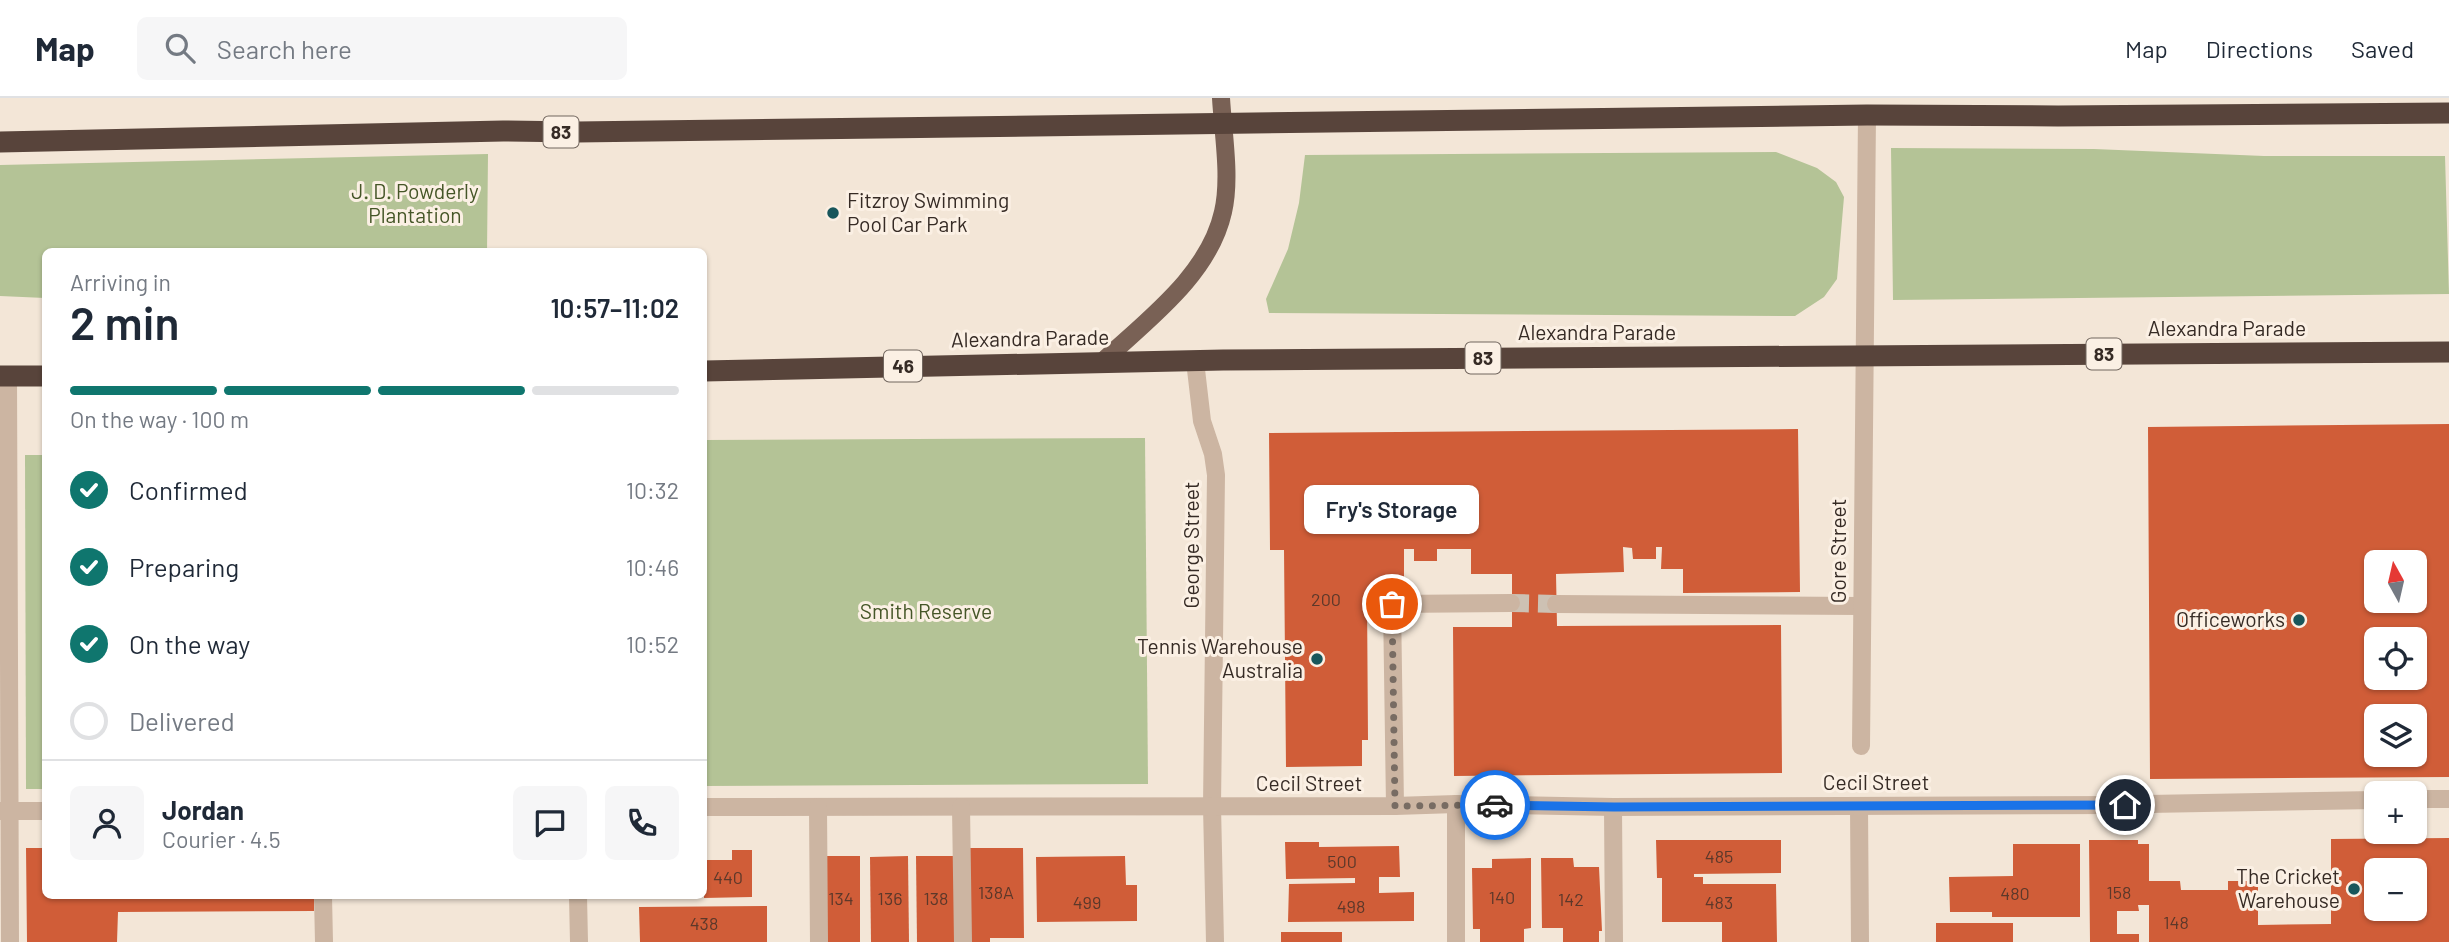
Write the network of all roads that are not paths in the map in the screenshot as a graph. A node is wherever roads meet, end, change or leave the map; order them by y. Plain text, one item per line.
1 (1221, 98) edge
2 (2449, 113) edge
3 (1867, 115) junction
4 (1223, 124) junction
5 (0, 142) edge
6 (2449, 352) edge
7 (1863, 356) junction
8 (1195, 361) junction
9 (1102, 362) junction
10 (707, 371) edge
11 (4, 376) edge
12 (42, 376) edge
13 (1511, 603) tunnel mouth
14 (1556, 604) tunnel mouth
15 (1861, 606) junction
16 (4, 629) edge
17 (1861, 746) dead end
18 (2449, 799) edge
19 (2364, 800) edge
20 (2427, 800) edge
21 (1456, 804) junction
22 (2148, 804) dead end
23 (2125, 805) dead end
24 (1212, 806) junction
25 (1395, 806) junction
26 (1859, 806) junction
27 (707, 807) edge
28 (818, 807) junction
29 (961, 807) junction
30 (1614, 807) junction
31 (6, 811) edge
32 (42, 811) edge
33 (323, 899) edge
34 (578, 899) edge
35 (10, 942) edge
36 (324, 942) edge
37 (579, 942) edge
38 (819, 942) edge
39 (963, 942) edge
40 (1215, 942) edge
41 (1456, 942) edge
42 (1614, 942) edge
43 (1860, 942) edge

1 - 4 main road
2 - 3 highway, 83
3 - 4 highway, 83
3 - 7 street, Gore Street
4 - 5 highway, 83
4 - 9 main road
6 - 7 highway, Alexandra Parade / 83
7 - 8 highway, Alexandra Parade / 83
7 - 15 street, Gore Street
8 - 9 highway, Alexandra Parade / 83
8 - 24 street, George Street
9 - 10 highway, Alexandra Parade / 46
11 - 12 highway
11 - 16 street
13 - 25 street
14 - 15 street
15 - 17 street, Gore Street
16 - 31 street
18 - 20 street
19 - 22 street
21 - 25 street, Cecil Street
21 - 30 street, Cecil Street
21 - 41 street
23 - 26 street, Cecil Street
24 - 25 street, Cecil Street
24 - 29 street, Cecil Street
24 - 40 street, George Street
26 - 30 street, Cecil Street
26 - 43 street
27 - 28 street, Cecil Street
28 - 29 street, Cecil Street
28 - 38 street
29 - 39 street
30 - 42 street
31 - 32 street
31 - 35 street
33 - 36 street
34 - 37 street

